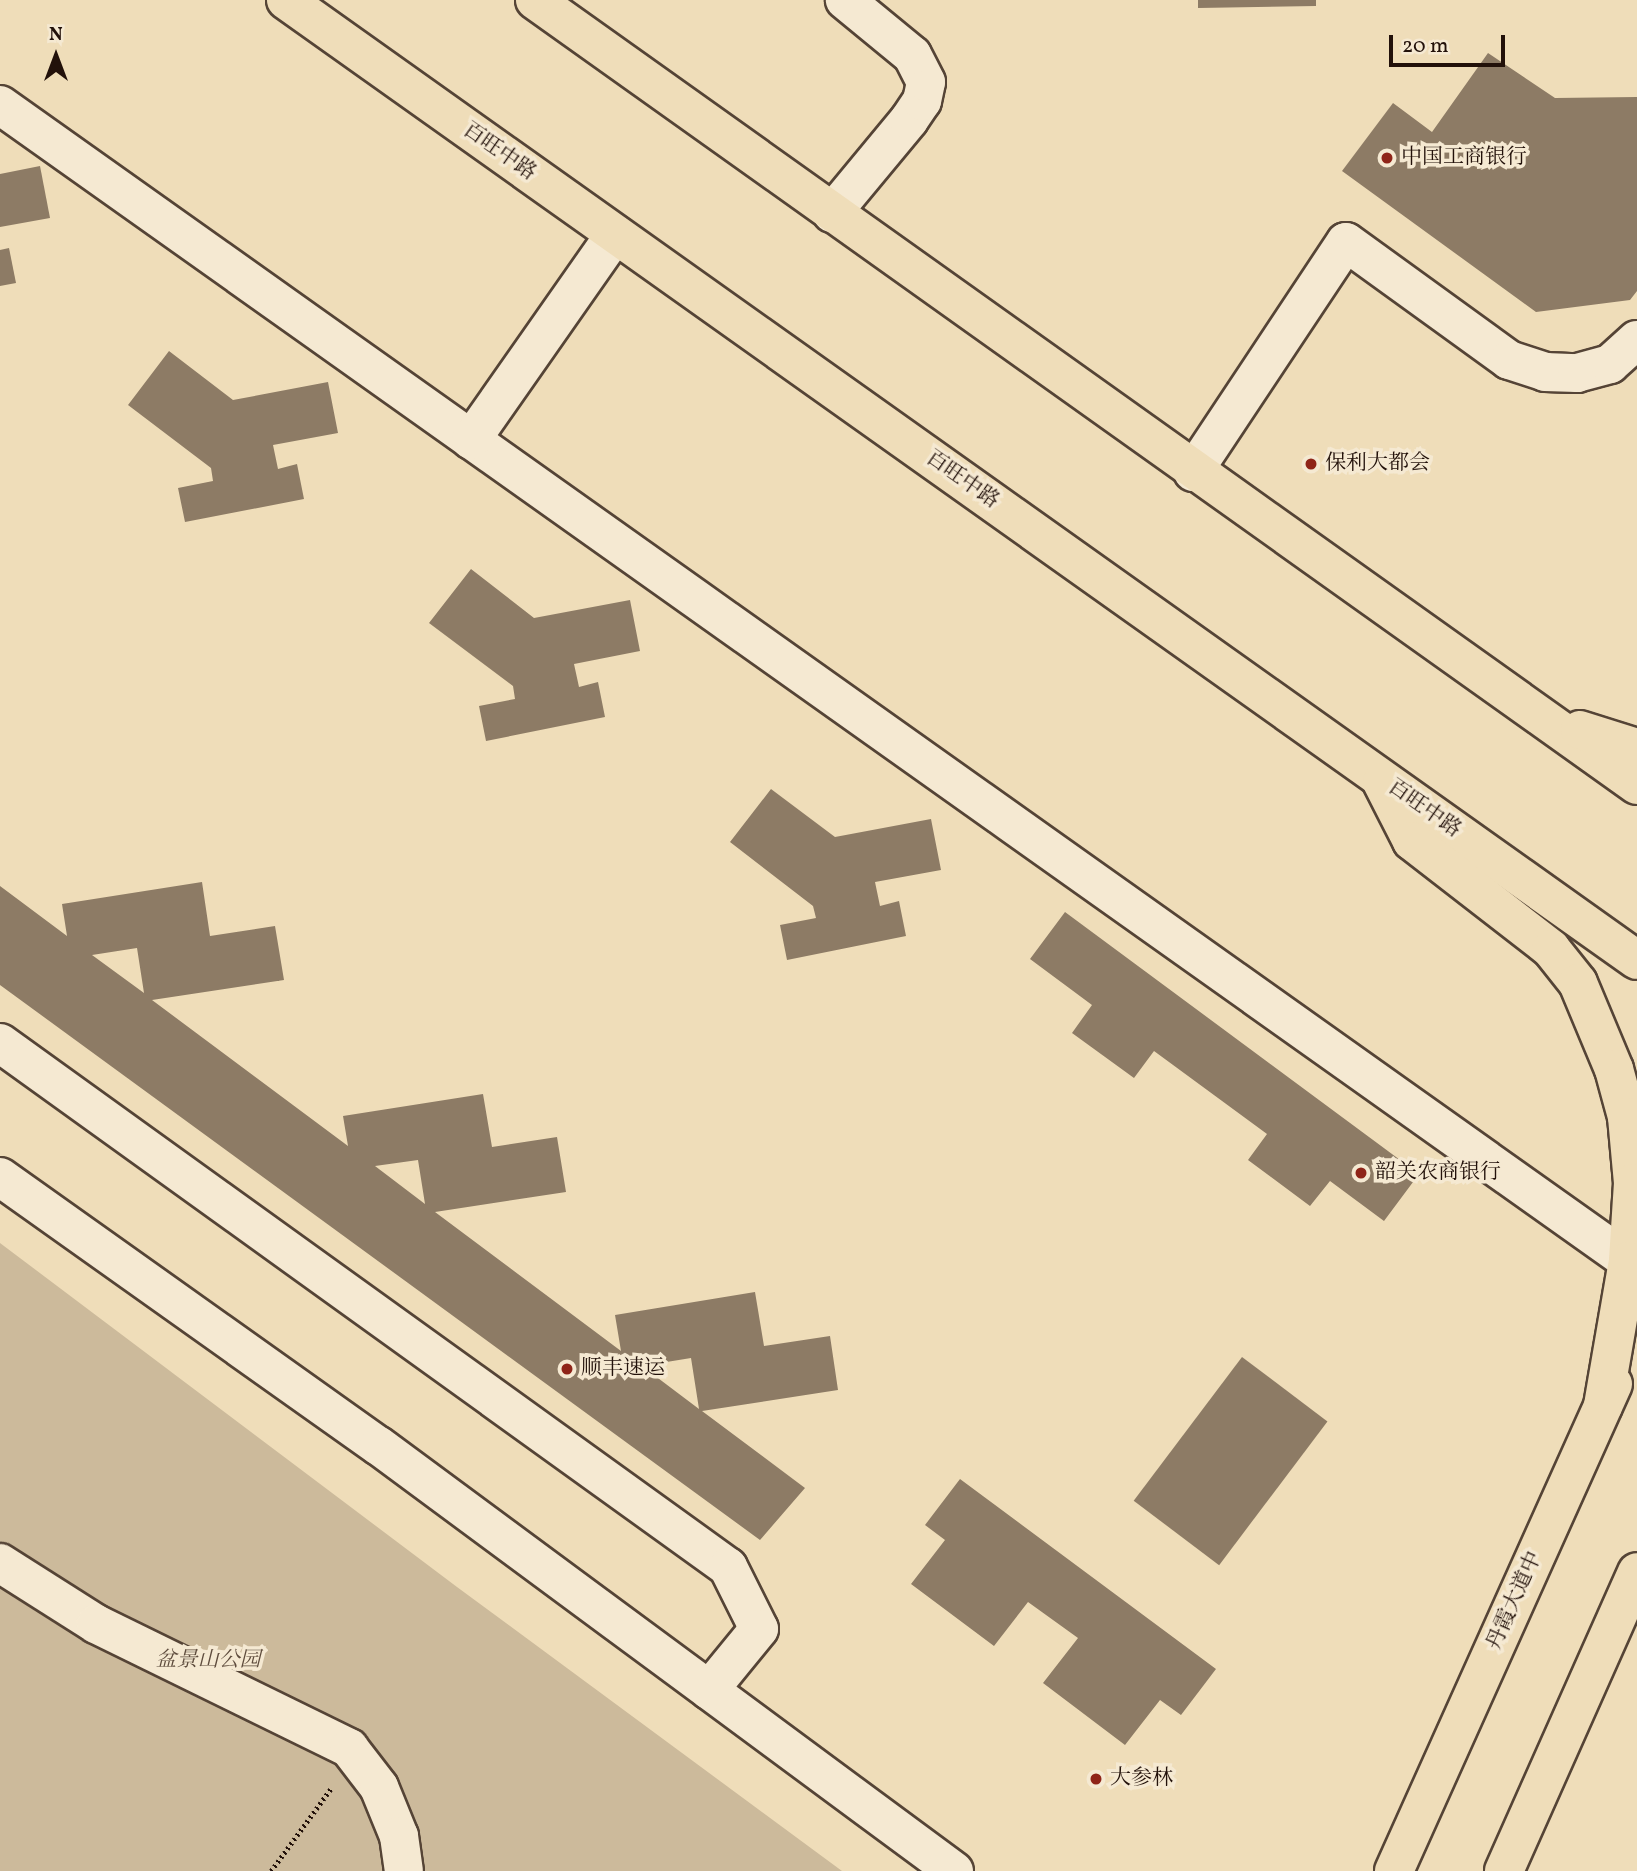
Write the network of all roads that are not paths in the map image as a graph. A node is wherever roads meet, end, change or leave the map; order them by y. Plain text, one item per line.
1 (286, 0) edge
2 (535, 0) edge
3 (845, 0) edge
4 (0, 105) edge
5 (832, 213) junction
6 (615, 234) junction
7 (1637, 340) edge
8 (471, 440) junction
9 (1192, 472) junction
10 (1532, 712) junction
11 (1637, 748) edge
12 (1379, 777) junction
13 (1637, 785) edge
14 (1637, 960) edge
15 (0, 1043) edge
16 (0, 1177) edge
17 (1633, 1264) edge
18 (1637, 1331) edge
19 (1603, 1406) junction
20 (0, 1563) edge
21 (1637, 1572) edge
22 (709, 1690) junction
23 (404, 1871) edge
24 (954, 1871) edge
25 (1394, 1871) edge
26 (1504, 1871) edge

1 - 6 main road, 百旺中路
2 - 5 main road
3 - 5 street
4 - 8 street
5 - 9 main road
6 - 8 street
6 - 12 main road, 百旺中路
7 - 9 street
8 - 17 street
9 - 10 main road
10 - 11 main road
10 - 13 main road
12 - 14 main road, 百旺中路
12 - 17 main road
15 - 22 street
16 - 22 street
17 - 19 main road
18 - 19 main road, 丹霞大道中
19 - 25 main road, 丹霞大道中
20 - 23 street
21 - 26 main road
22 - 24 street

